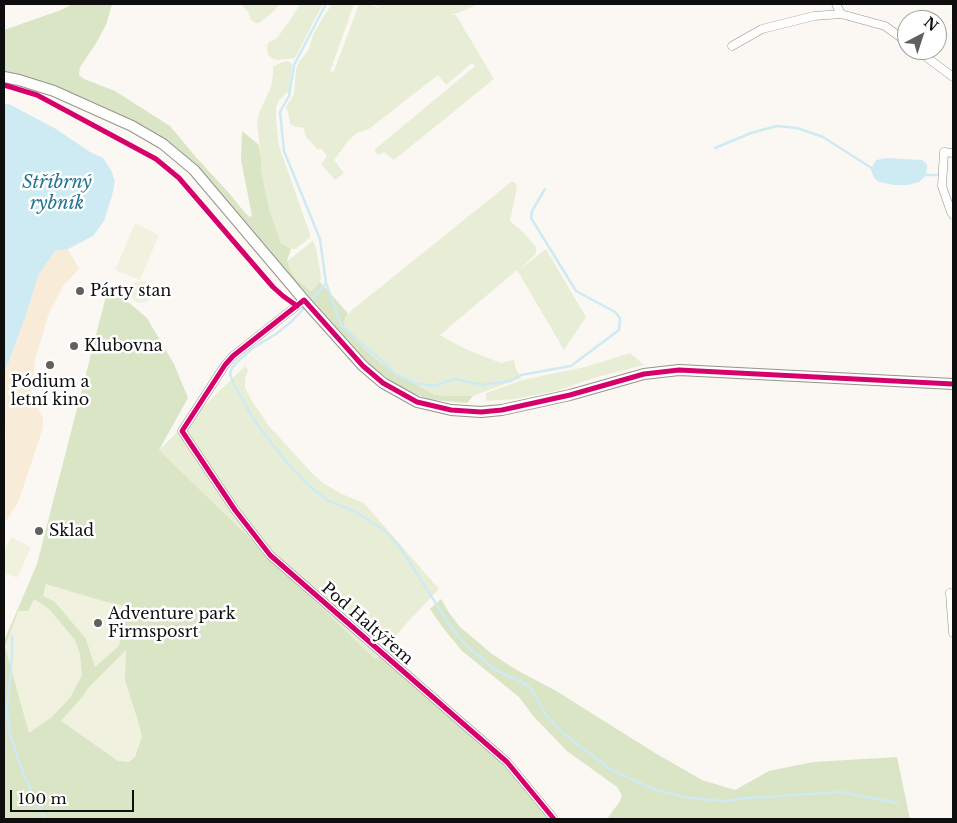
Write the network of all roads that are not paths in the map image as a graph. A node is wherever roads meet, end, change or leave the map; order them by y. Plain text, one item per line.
1 (836, 4) edge
2 (841, 14) junction
3 (897, 34) edge
4 (732, 46) dead end
5 (931, 60) edge
6 (4, 77) edge
7 (953, 77) edge
8 (953, 153) edge
9 (953, 214) edge
10 (304, 300) junction
11 (953, 384) edge
12 (950, 593) dead end
13 (953, 633) edge
14 (554, 819) edge

1 - 2 street
2 - 3 street
2 - 4 street
5 - 7 street
6 - 10 street
8 - 9 street
10 - 11 street
10 - 14 street, Pod Haltýřem
12 - 13 street

